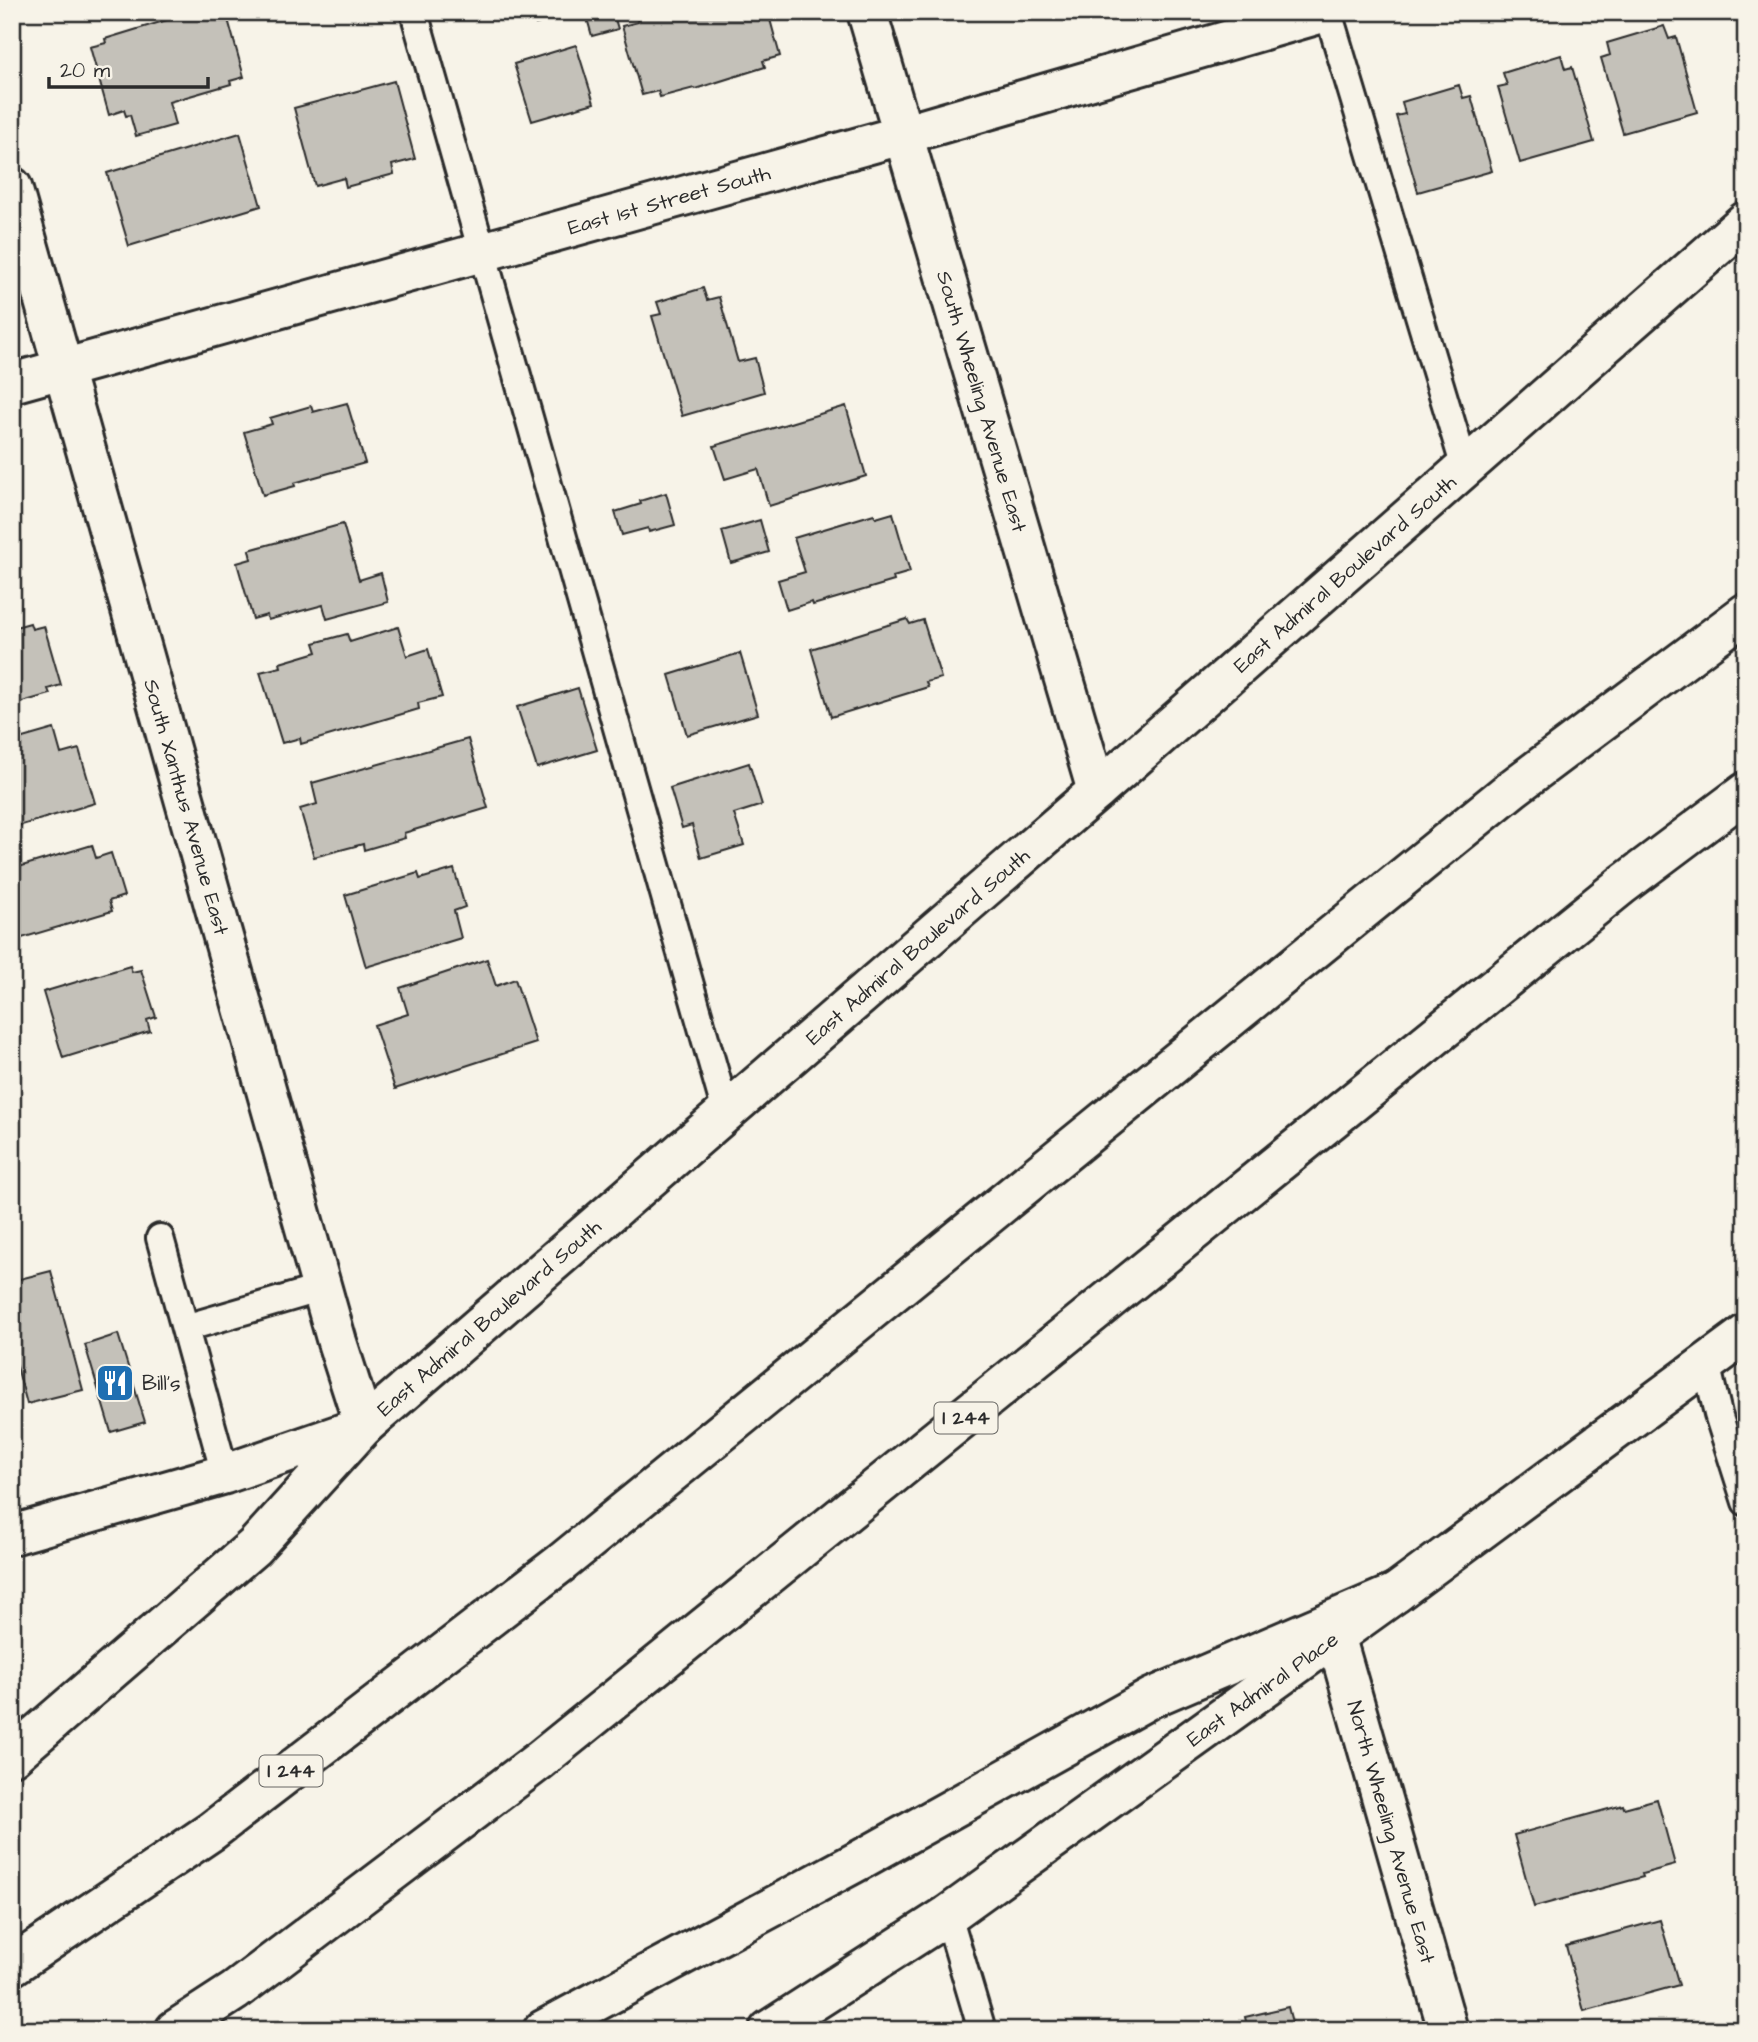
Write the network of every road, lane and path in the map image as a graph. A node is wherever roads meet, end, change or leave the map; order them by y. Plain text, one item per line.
1 (414, 12) edge
2 (867, 12) edge
3 (1327, 12) edge
4 (902, 135) junction
5 (12, 187) edge
6 (1746, 221) edge
7 (482, 252) junction
8 (63, 369) junction
9 (12, 383) edge
10 (1465, 468) junction
11 (1746, 613) edge
12 (1097, 791) junction
13 (1746, 792) edge
14 (726, 1112) junction
15 (160, 1238) dead end
16 (322, 1288) junction
17 (185, 1328) junction
18 (1746, 1334) edge
19 (1706, 1363) junction
20 (364, 1426) junction
21 (225, 1474) junction
22 (1746, 1502) edge
23 (12, 1535) edge
24 (1396, 1593) junction
25 (1335, 1635) junction
26 (12, 1756) edge
27 (948, 1915) junction
28 (12, 1966) edge
29 (175, 2030) edge
30 (543, 2030) edge
31 (769, 2030) edge
32 (982, 2030) edge
33 (1448, 2030) edge

1 - 7 lane
2 - 4 main road, South Wheeling Avenue East
3 - 4 main road, East 1st Street South
3 - 10 lane
4 - 7 main road, East 1st Street South
4 - 12 main road, South Wheeling Avenue East
5 - 8 main road, South Xanthus Avenue East
6 - 10 main road, East Admiral Boulevard South
7 - 8 main road, East 1st Street South
7 - 14 lane
8 - 9 main road, East 1st Street South
8 - 16 main road, South Xanthus Avenue East
10 - 12 main road, East Admiral Boulevard South
11 - 28 main road, I 244
12 - 14 main road, East Admiral Boulevard South
13 - 29 main road, I 244
14 - 20 main road, East Admiral Boulevard South
15 - 17 lane
16 - 17 lane
16 - 20 main road, South Xanthus Avenue East
17 - 21 lane
18 - 19 main road, East Admiral Place
19 - 22 lane
19 - 24 main road, East Admiral Place
20 - 21 main road, East Admiral Boulevard South
20 - 26 main road
21 - 23 main road, East Admiral Boulevard South
24 - 25 main road, East Admiral Place
24 - 30 main road
25 - 27 main road, East Admiral Place
25 - 33 main road, North Wheeling Avenue East
27 - 31 main road, East Admiral Place
27 - 32 lane

